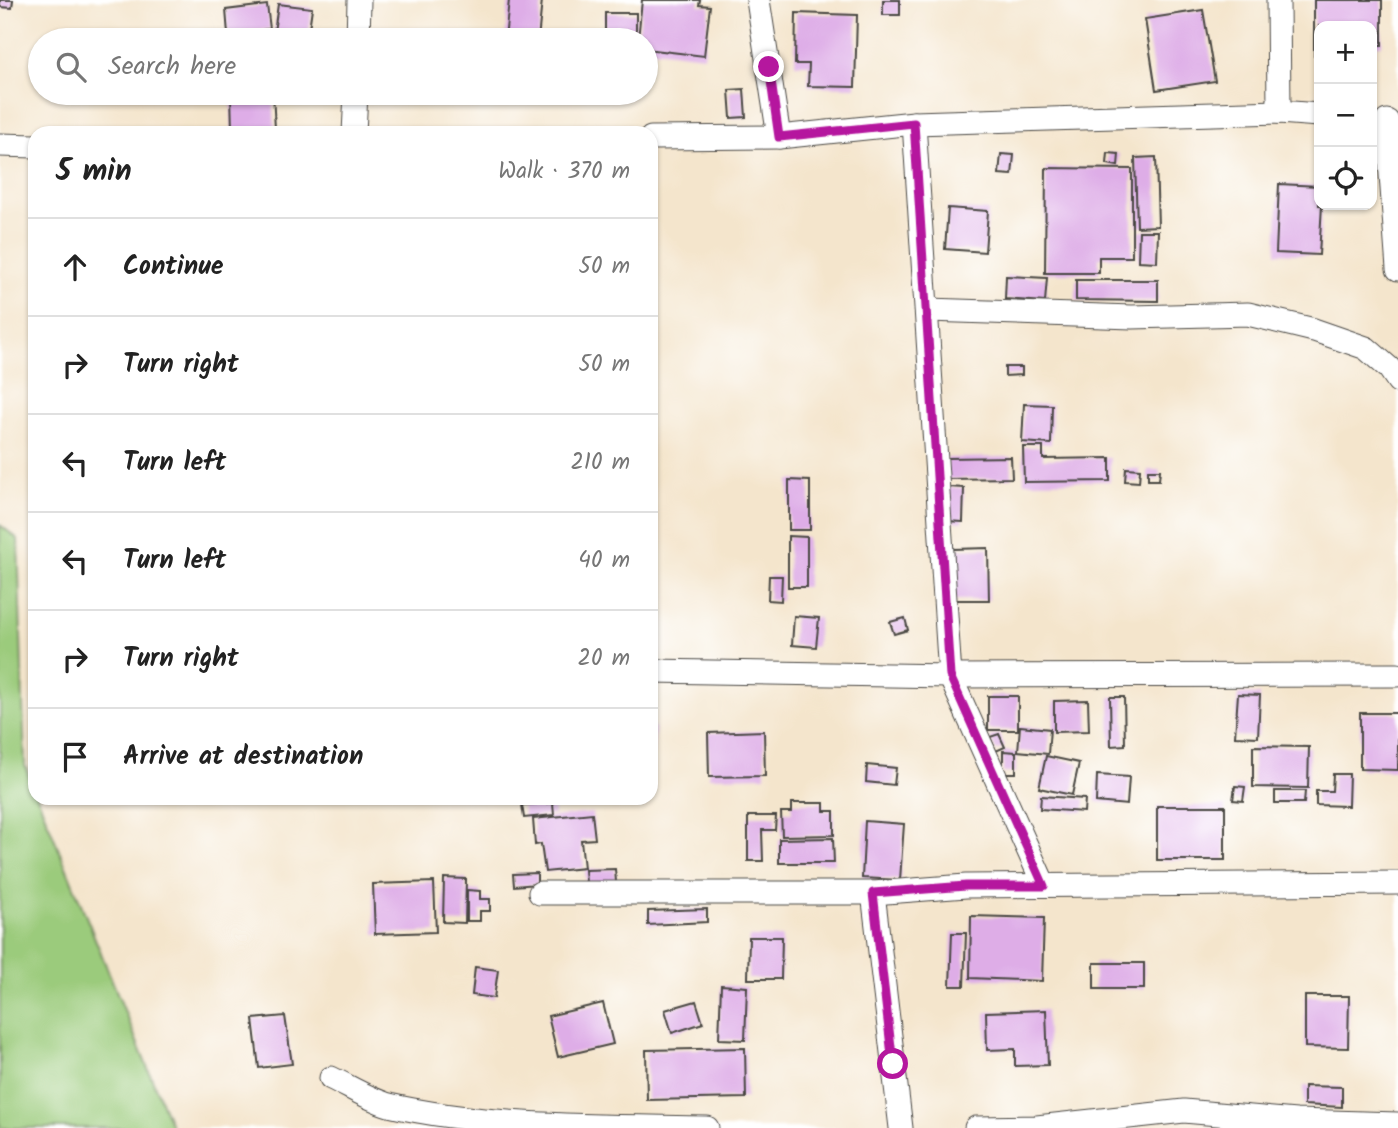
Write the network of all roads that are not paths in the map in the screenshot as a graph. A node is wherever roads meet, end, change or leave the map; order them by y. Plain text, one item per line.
1 (359, 0) edge
2 (758, 0) edge
3 (1278, 0) edge
4 (358, 28) edge
5 (355, 105) edge
6 (1279, 112) junction
7 (1314, 115) edge
8 (1386, 120) edge
9 (914, 123) junction
10 (354, 126) edge
11 (779, 137) junction
12 (658, 138) edge
13 (0, 145) edge
14 (28, 146) edge
15 (1398, 269) edge
16 (928, 310) junction
17 (1398, 380) edge
18 (658, 671) edge
19 (1398, 675) edge
20 (950, 676) junction
21 (1398, 883) edge
22 (1044, 886) junction
23 (540, 893) dead end
24 (873, 893) junction
25 (331, 1078) dead end
26 (1156, 1120) edge
27 (1398, 1124) edge
28 (707, 1128) edge
29 (901, 1128) edge
30 (976, 1128) edge

1 - 4 street
2 - 11 street
3 - 6 street
5 - 10 street
6 - 7 street
6 - 9 street
8 - 15 street
9 - 11 street
9 - 16 street
11 - 12 street
13 - 14 street
16 - 17 street
16 - 20 street
18 - 20 street
19 - 20 street
20 - 22 street
21 - 22 street
22 - 24 street
23 - 24 street
24 - 29 street
25 - 28 street
26 - 27 street
26 - 30 street

